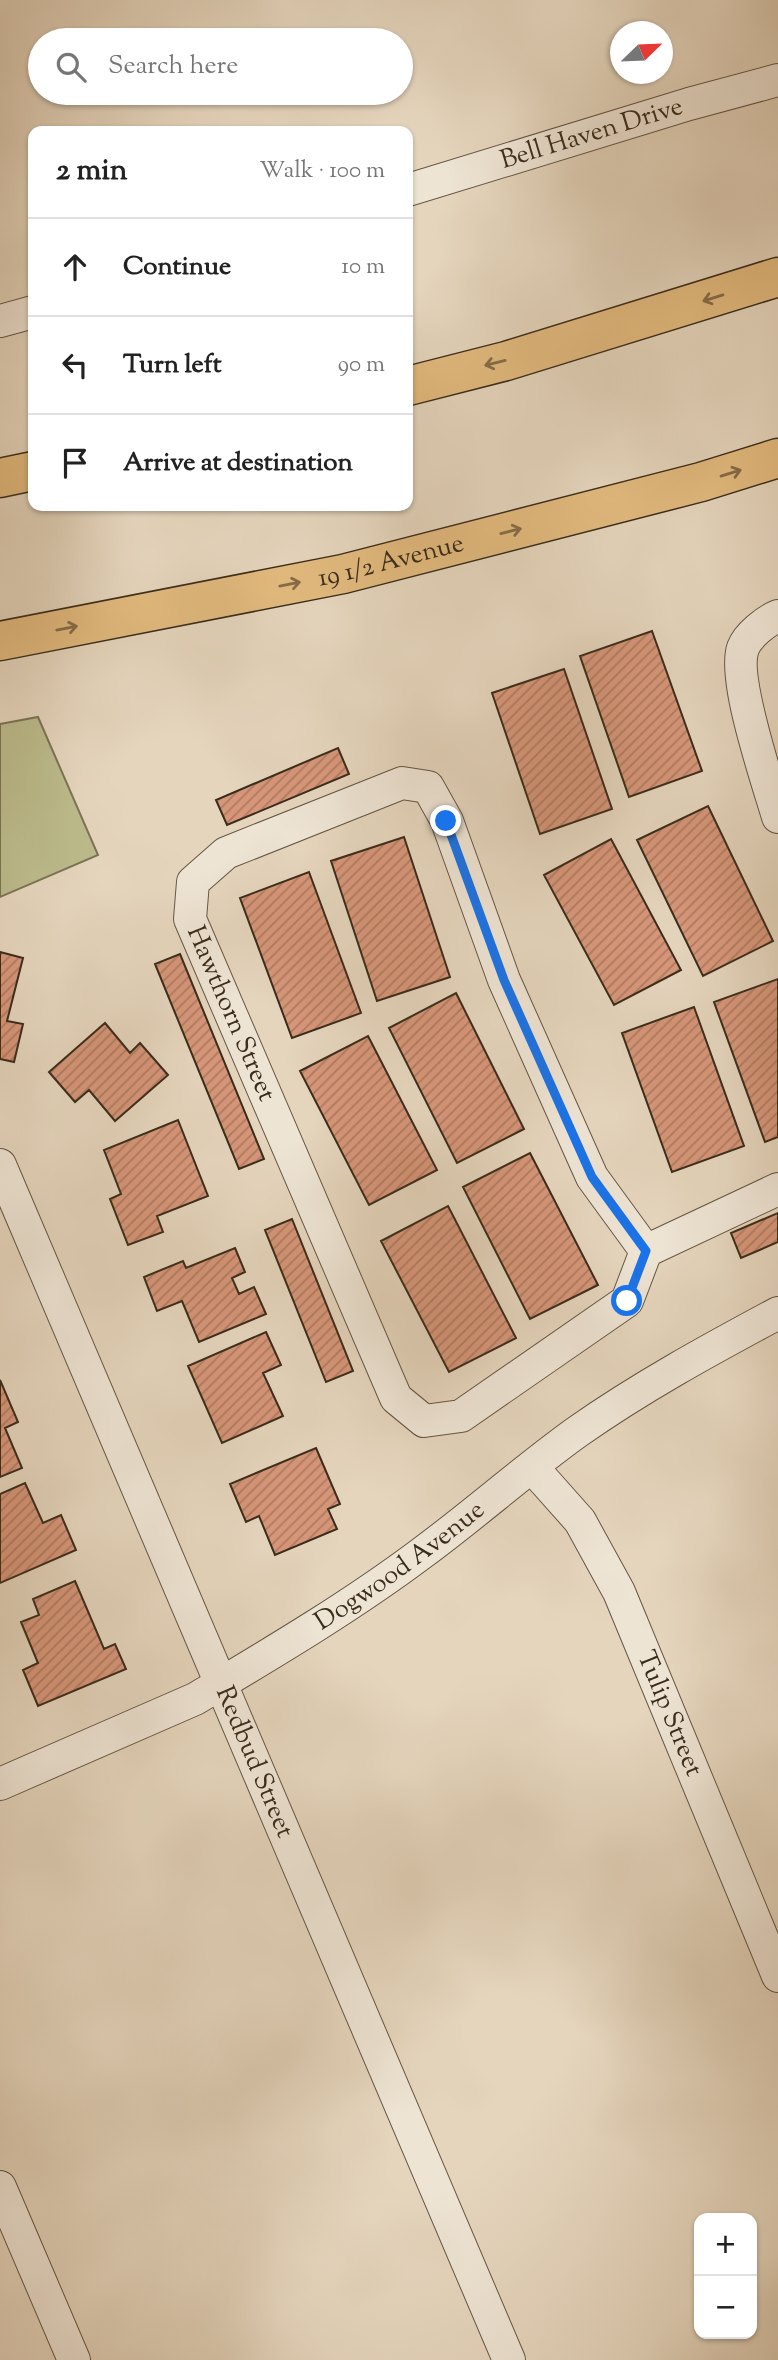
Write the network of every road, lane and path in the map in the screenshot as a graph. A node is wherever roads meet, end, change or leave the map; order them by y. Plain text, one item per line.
1 (778, 80) edge
2 (413, 188) edge
3 (778, 278) edge
4 (28, 313) edge
5 (0, 321) edge
6 (413, 385) edge
7 (778, 458) edge
8 (28, 472) edge
9 (0, 478) edge
10 (778, 616) edge
11 (0, 641) edge
12 (778, 817) edge
13 (0, 1165) edge
14 (778, 1189) edge
15 (646, 1251) junction
16 (778, 1313) edge
17 (532, 1468) junction
18 (220, 1684) junction
19 (0, 1784) edge
20 (778, 1976) edge
21 (0, 2187) edge
22 (74, 2360) edge
23 (509, 2360) edge

1 - 2 street, Bell Haven Drive
3 -> 6 highway
4 - 5 street
11 -> 7 highway, 19 1/2 Avenue
8 - 9 highway
10 - 12 street
13 - 18 street, Redbud Street
14 - 15 street
15 - 15 street, Hawthorn Street
16 - 17 street, Dogwood Avenue
17 - 18 street, Dogwood Avenue
17 - 20 street, Tulip Street
18 - 19 street, Dogwood Avenue
18 - 23 street, Redbud Street
21 - 22 street

